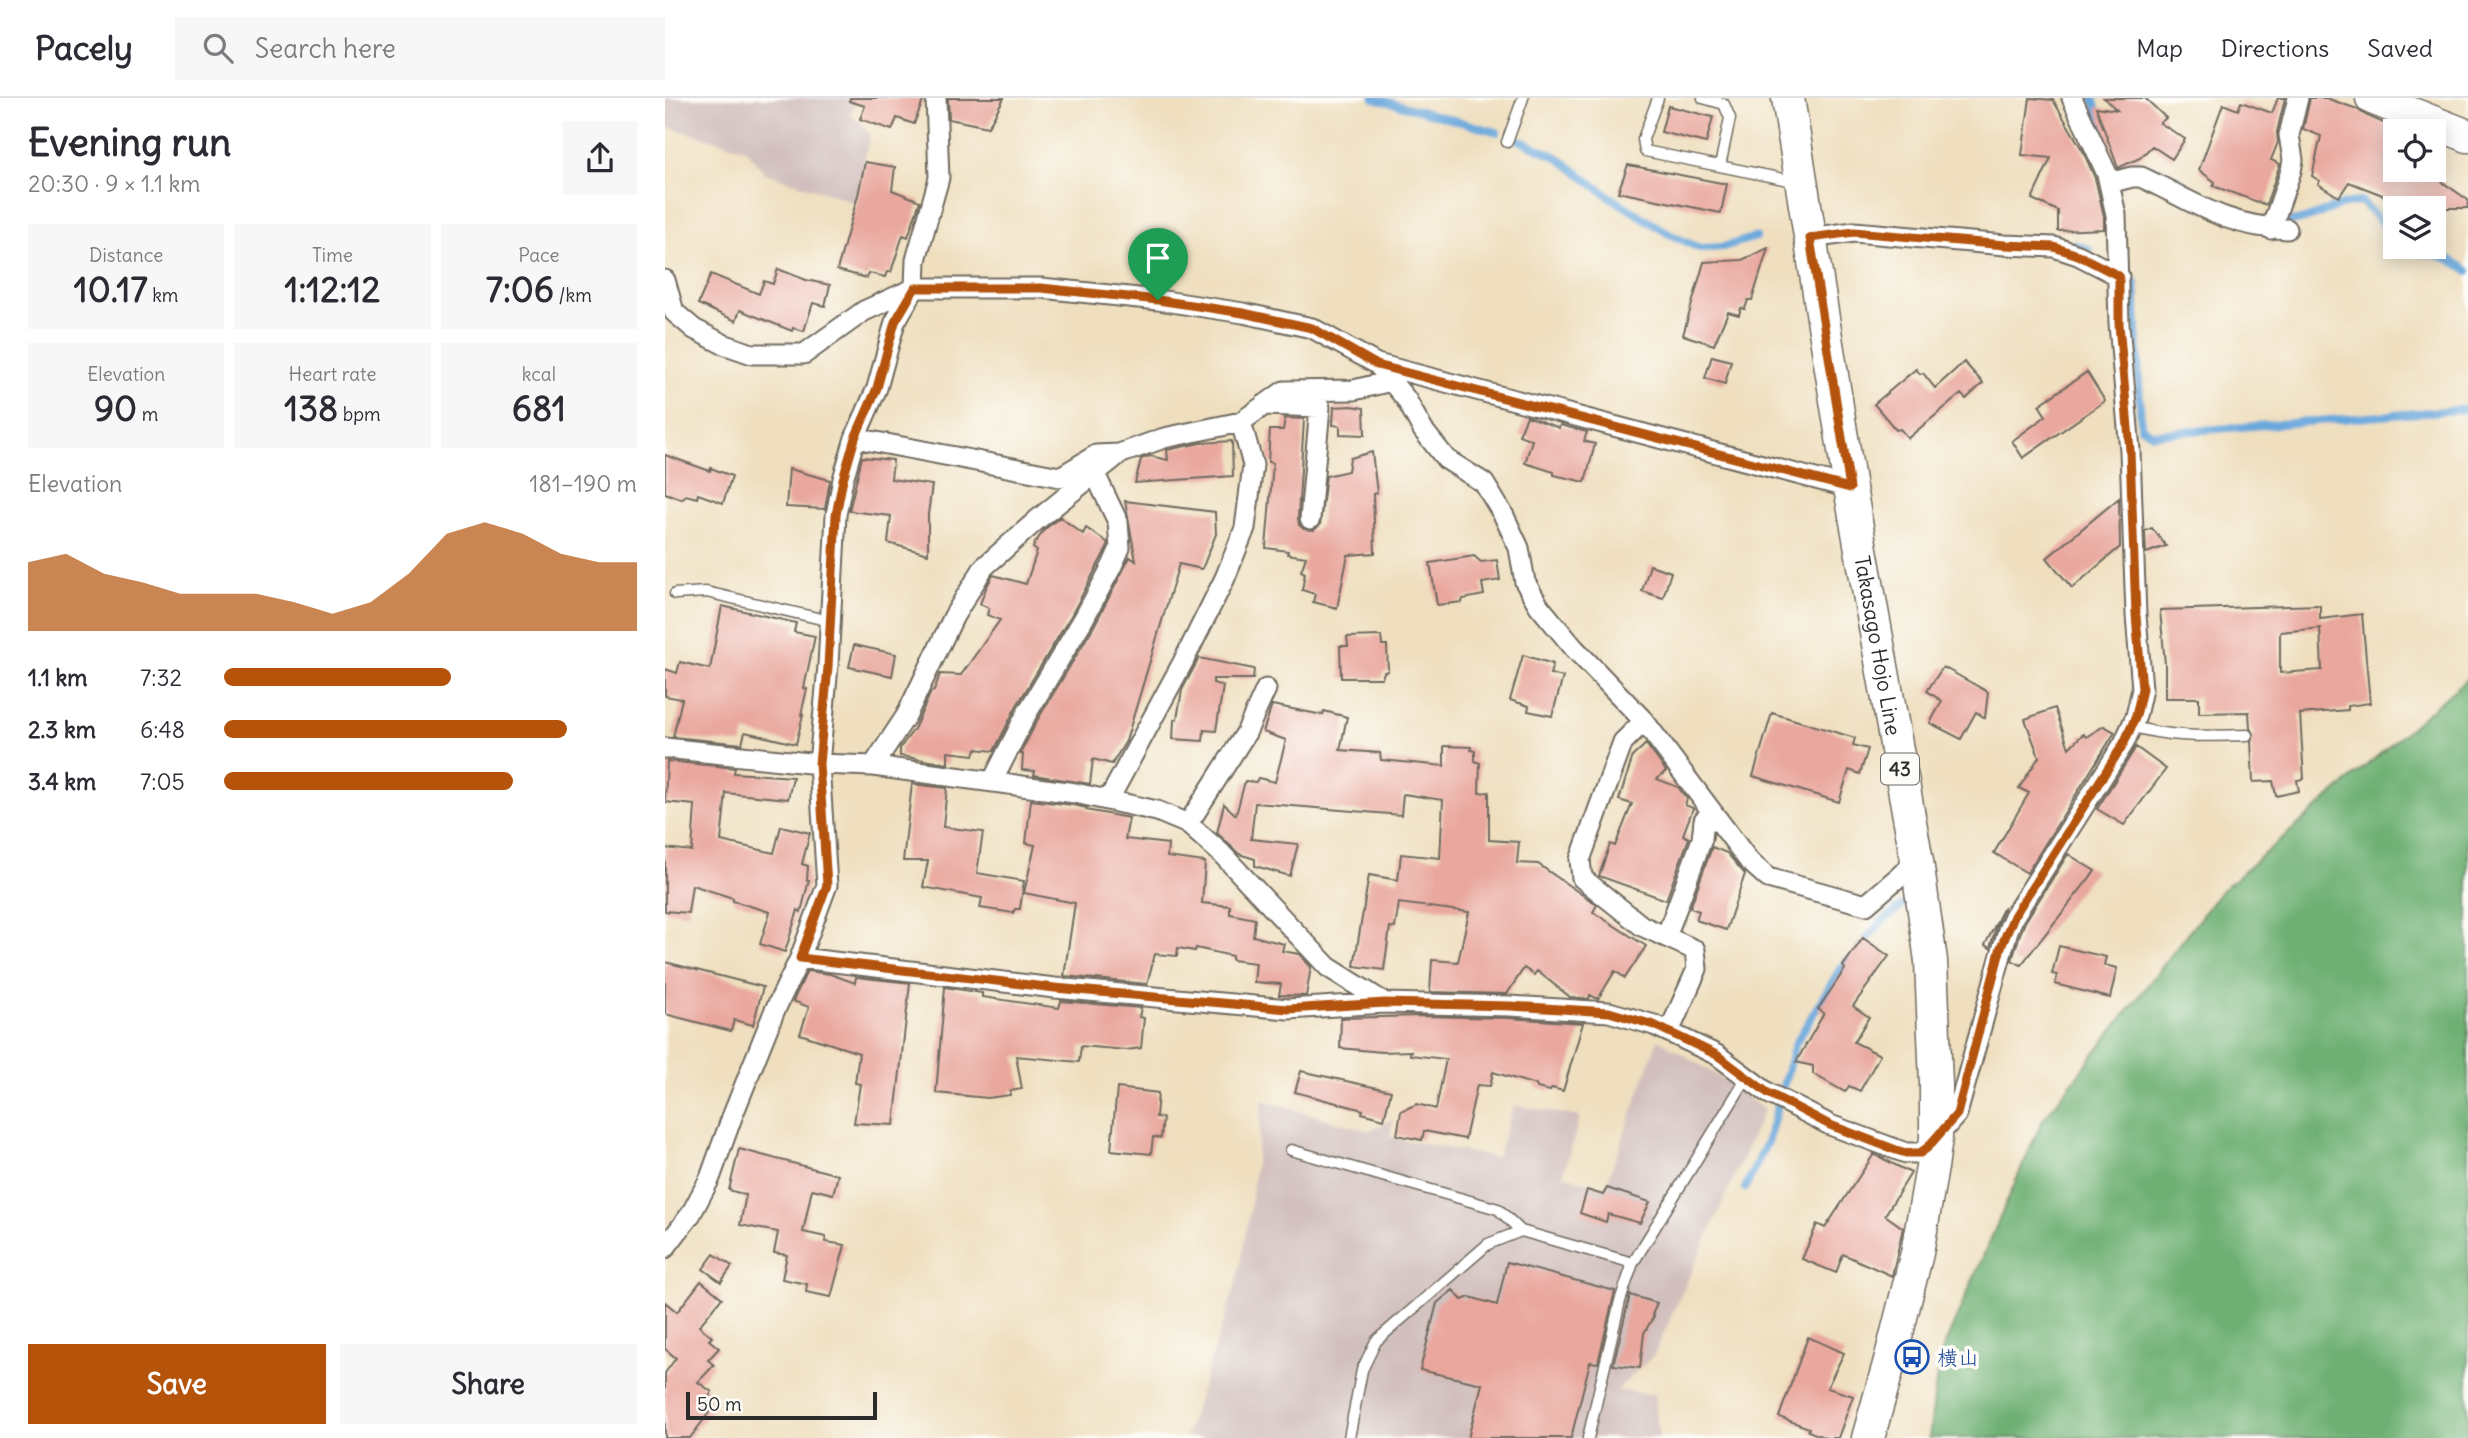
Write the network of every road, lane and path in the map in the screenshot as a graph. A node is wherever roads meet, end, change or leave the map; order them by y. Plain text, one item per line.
1 (936, 98) edge
2 (1523, 98) edge
3 (1658, 98) edge
4 (1703, 98) edge
5 (1788, 98) edge
6 (2072, 98) edge
7 (2298, 98) edge
8 (2372, 98) edge
9 (2468, 136) edge
10 (1507, 142) dead end
11 (1720, 166) junction
12 (1802, 183) junction
13 (2109, 183) junction
14 (1810, 238) junction
15 (2118, 267) junction
16 (665, 280) edge
17 (915, 288) junction
18 (1377, 365) junction
19 (1391, 381) junction
20 (1264, 405) junction
21 (1241, 422) junction
22 (855, 438) junction
23 (1119, 454) junction
24 (1095, 474) junction
25 (1850, 488) junction
26 (1310, 519) dead end
27 (675, 594) dead end
28 (830, 621) junction
29 (1266, 689) dead end
30 (1644, 721) junction
31 (2131, 726) junction
32 (2246, 735) dead end
33 (665, 748) edge
34 (819, 764) junction
35 (873, 766) junction
36 (992, 782) junction
37 (1109, 799) junction
38 (1704, 820) dead end
39 (1188, 824) junction
40 (1917, 861) junction
41 (1666, 937) junction
42 (800, 958) junction
43 (1385, 1003) junction
44 (1669, 1032) junction
45 (1747, 1077) junction
46 (1936, 1138) junction
47 (1291, 1150) dead end
48 (1521, 1231) junction
49 (665, 1248) edge
50 (1633, 1264) junction
51 (1349, 1438) edge
52 (1588, 1438) edge
53 (1868, 1438) edge

1 - 17 street
2 - 10 lane
3 - 11 lane
4 - 11 lane
5 - 12 main road, Takasago Hojo Line / 43
6 - 13 street
7 - 13 street
8 - 9 main road
11 - 12 lane
12 - 14 main road, Takasago Hojo Line / 43
13 - 15 street
14 - 15 street
14 - 25 main road, Takasago Hojo Line / 43
15 - 31 street
16 - 17 street
17 - 18 street
17 - 22 street
18 - 19 street
18 - 25 street
19 - 20 street
19 - 30 street
20 - 21 street
20 - 26 street
21 - 23 street
21 - 37 street
22 - 23 street
22 - 28 street
23 - 24 street
24 - 35 street
24 - 36 street
25 - 40 main road, Takasago Hojo Line / 43
27 - 28 lane
28 - 34 street
29 - 39 street
30 - 40 street
30 - 41 street
31 - 32 lane
31 - 46 street
33 - 34 street
34 - 35 street
34 - 42 street
35 - 36 street
36 - 37 street
37 - 39 street
38 - 41 street
39 - 43 street
40 - 46 main road, Takasago Hojo Line / 43
41 - 44 street
42 - 43 street
42 - 49 street
43 - 44 street
44 - 45 street
45 - 46 street
45 - 50 lane
46 - 53 main road, Takasago Hojo Line / 43
47 - 48 lane
48 - 50 lane
48 - 51 lane
50 - 52 lane

